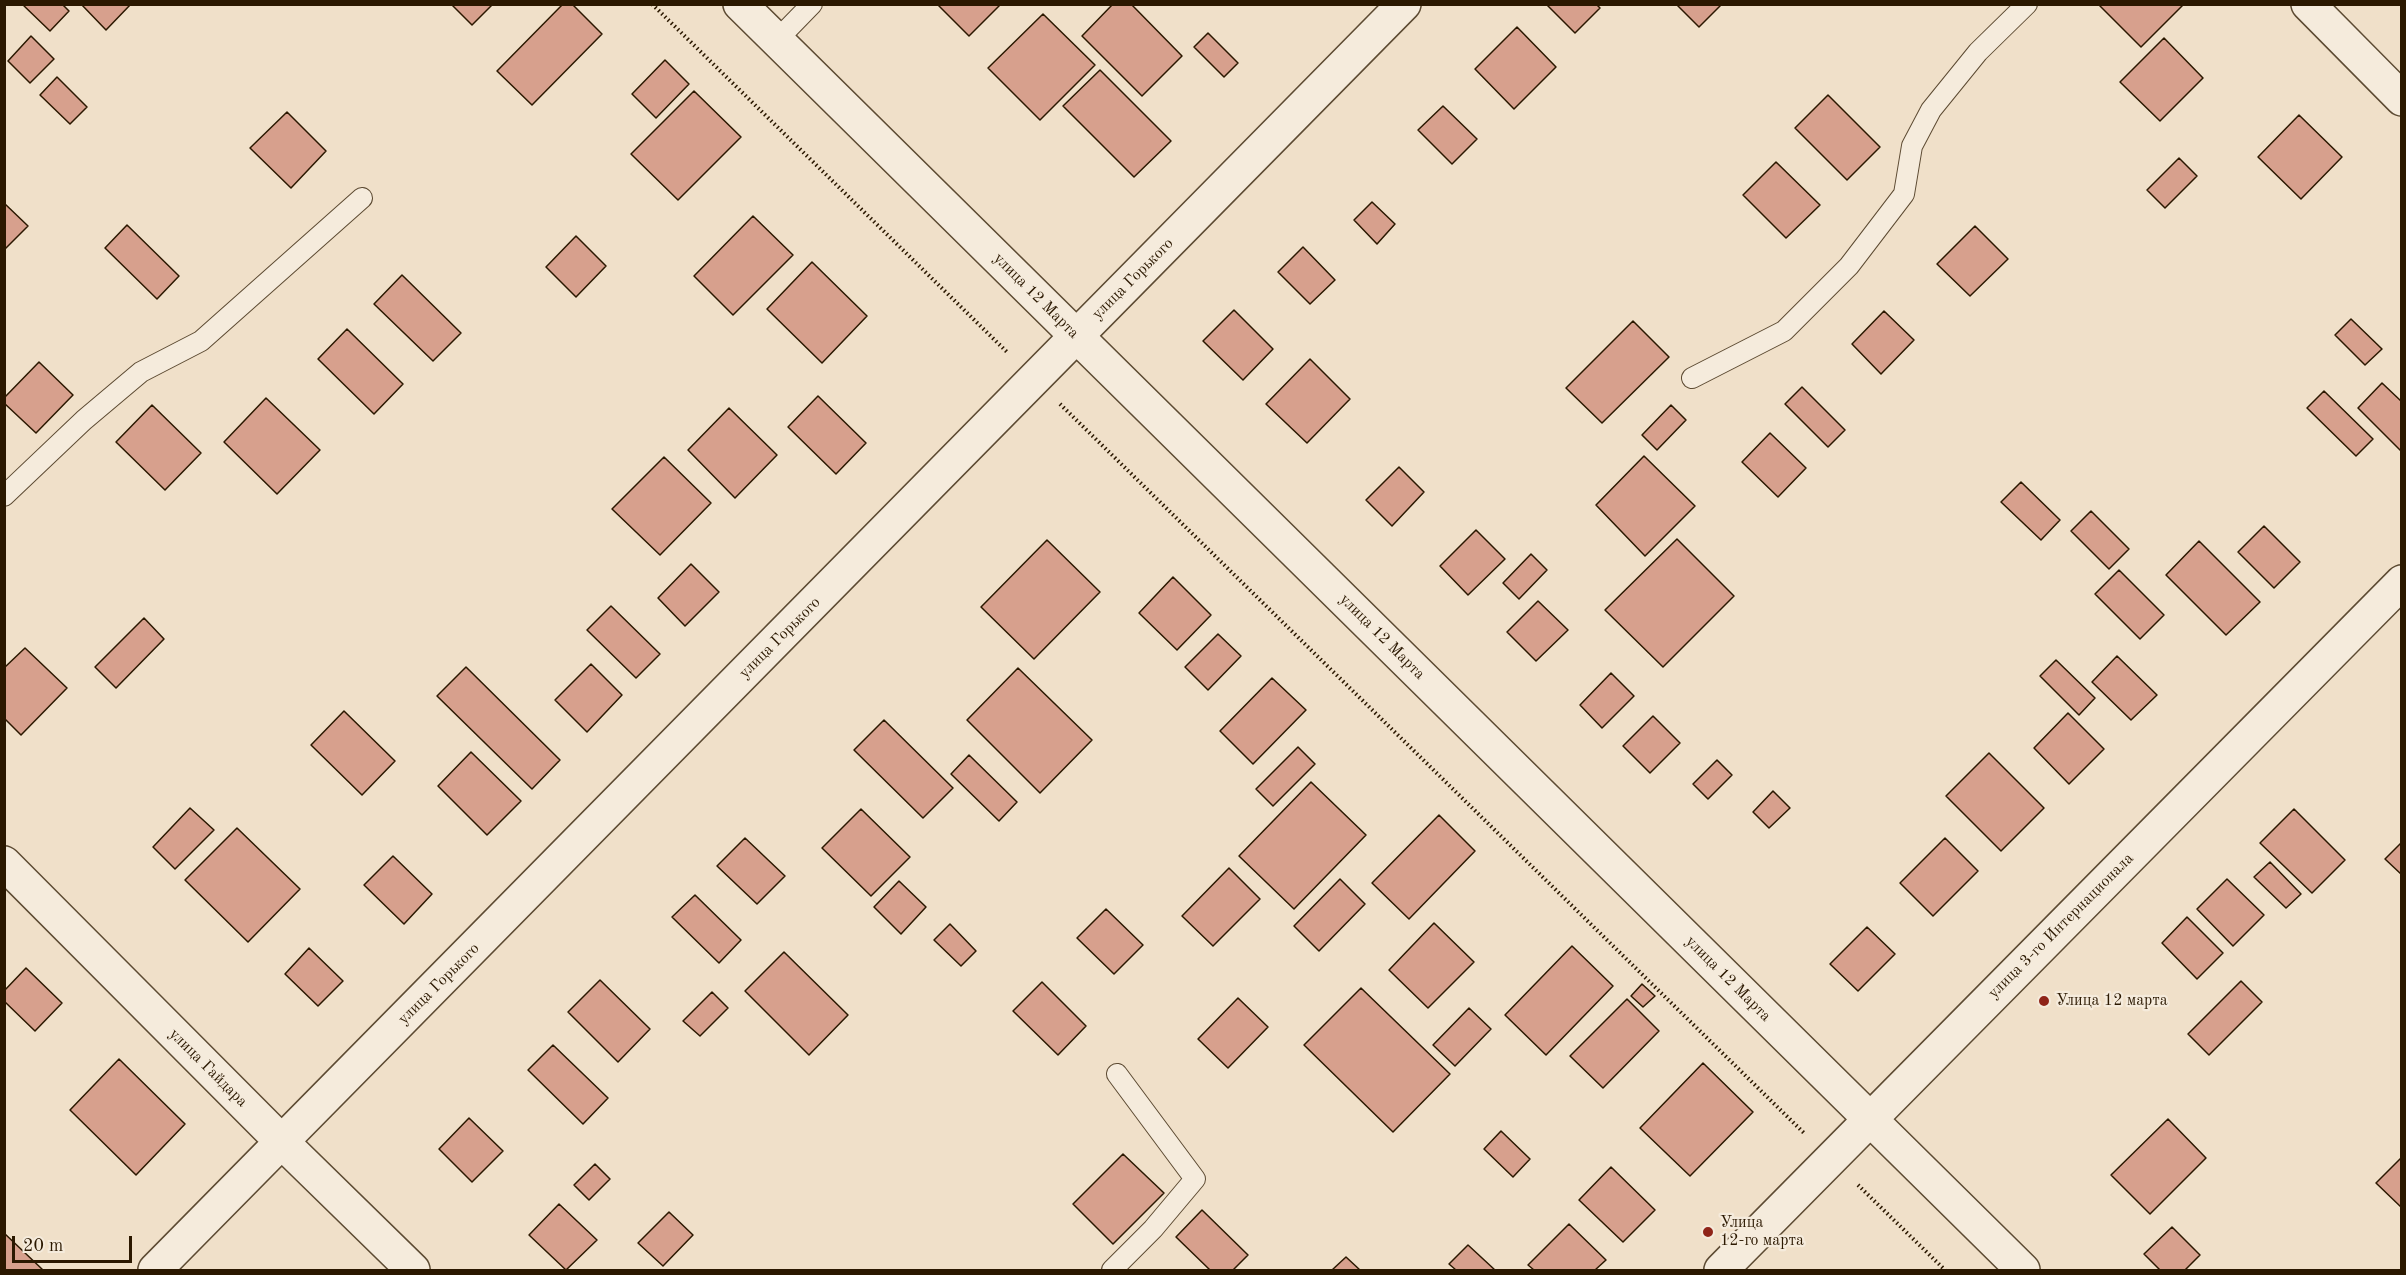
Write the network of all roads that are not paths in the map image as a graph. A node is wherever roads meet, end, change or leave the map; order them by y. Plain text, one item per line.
1 (740, 4) edge
2 (812, 4) edge
3 (1404, 4) edge
4 (2027, 4) edge
5 (2308, 4) edge
6 (777, 40) junction
7 (2402, 99) edge
8 (362, 198) dead end
9 (1076, 337) junction
10 (1692, 378) dead end
11 (4, 496) edge
12 (2402, 582) edge
13 (4, 863) edge
14 (1117, 1074) dead end
15 (1869, 1119) junction
16 (283, 1143) junction
17 (155, 1270) edge
18 (413, 1270) edge
19 (1112, 1270) edge
20 (1721, 1270) edge
21 (2023, 1270) edge

1 - 6 street, улица 12 Марта
2 - 6 lane
3 - 9 street, улица Горького
4 - 10 lane
5 - 7 street
6 - 9 street, улица 12 Марта
8 - 11 lane
9 - 15 street, улица 12 Марта
9 - 16 street, улица Горького
12 - 15 street, улица 3-го Интернационала
13 - 16 street, улица Гайдара
14 - 19 lane
15 - 20 street, улица 3-го Интернационала
15 - 21 street, улица 12 Марта
16 - 17 street, улица Горького
16 - 18 street, улица Гайдара

